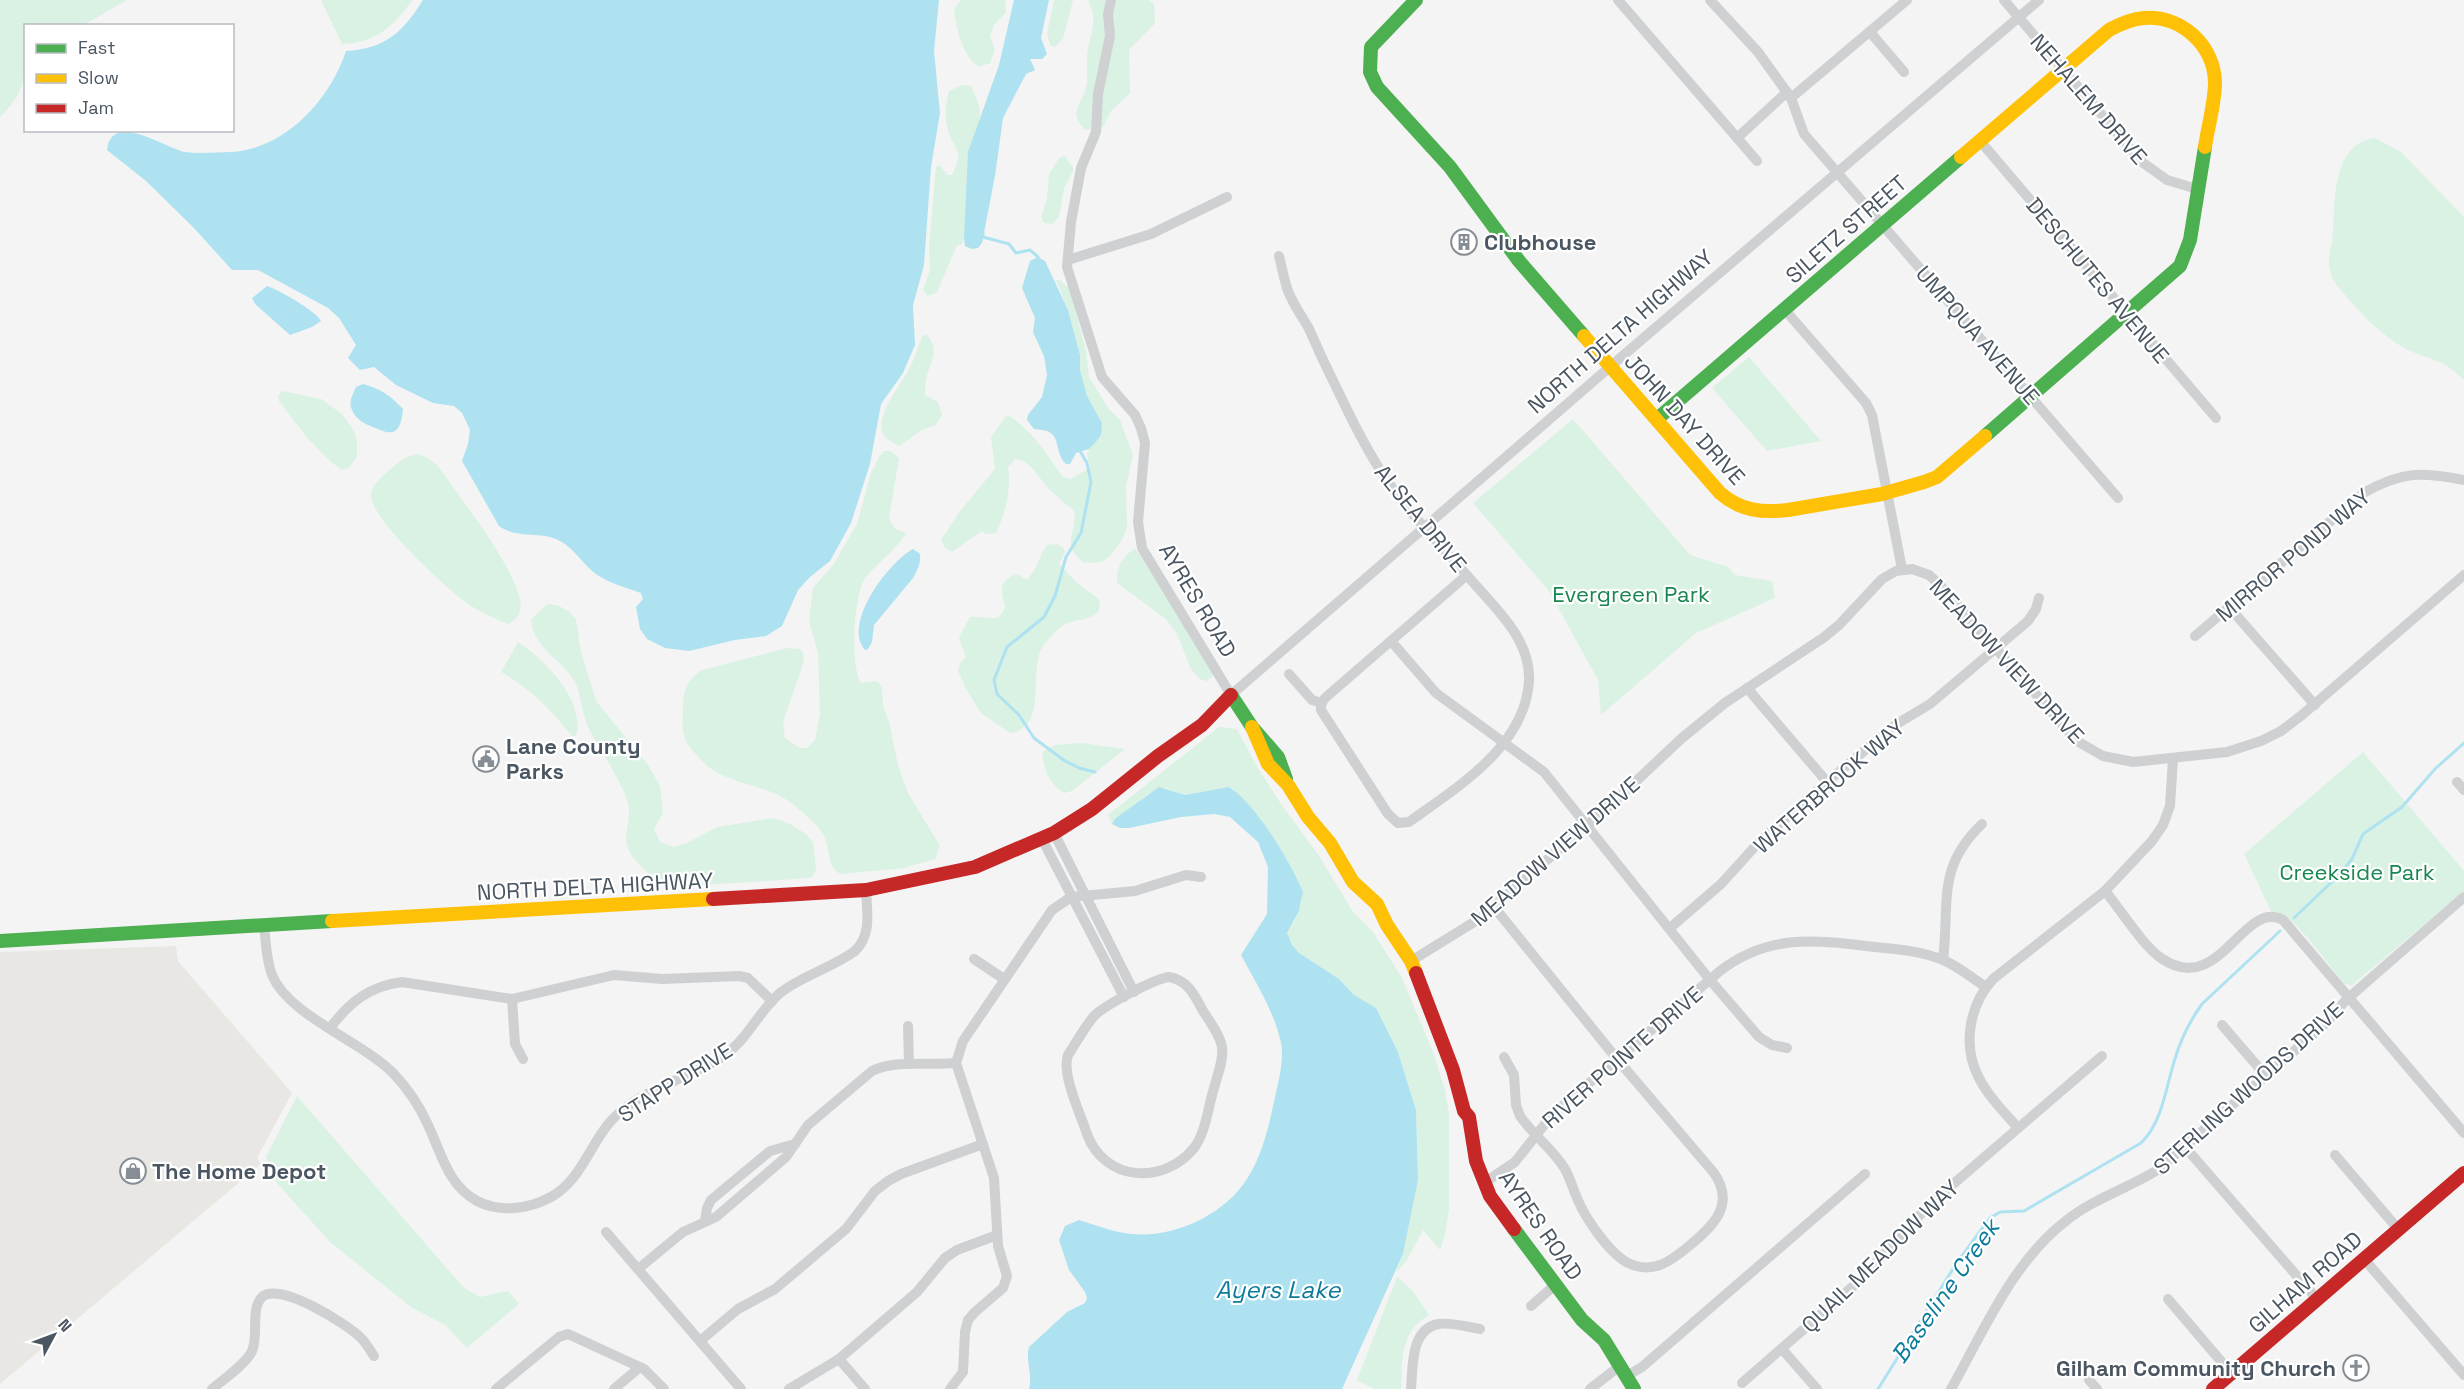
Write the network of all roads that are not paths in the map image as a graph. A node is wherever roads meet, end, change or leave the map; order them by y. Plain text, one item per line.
1 (1111, 0) edge
2 (1416, 0) edge
3 (1618, 0) edge
4 (1710, 0) edge
5 (1907, 0) edge
6 (2004, 0) edge
7 (2039, 0) edge
8 (2019, 17) junction
9 (1870, 32) junction
10 (2063, 70) junction
11 (1904, 72) dead end
12 (1789, 95) junction
13 (1737, 138) junction
14 (1981, 142) junction
15 (1757, 161) dead end
16 (1837, 173) junction
17 (2197, 189) junction
18 (1227, 197) dead end
19 (1882, 224) junction
20 (1279, 256) dead end
21 (1068, 261) junction
22 (1785, 310) junction
23 (2126, 314) junction
24 (1610, 367) junction
25 (2031, 396) junction
26 (2216, 418) dead end
27 (1657, 419) junction
28 (2464, 480) edge
29 (1887, 493) junction
30 (2118, 498) dead end
31 (1425, 526) junction
32 (1902, 569) junction
33 (1467, 575) junction
34 (2464, 575) edge
35 (2039, 598) dead end
36 (2229, 607) junction
37 (2195, 636) dead end
38 (1391, 640) junction
39 (1996, 648) junction
40 (1289, 674) dead end
41 (1747, 688) junction
42 (1231, 695) junction
43 (1322, 703) junction
44 (2315, 705) junction
45 (1504, 742) junction
46 (2173, 759) junction
47 (1827, 782) junction
48 (1982, 824) dead end
49 (1587, 825) junction
50 (1048, 836) junction
51 (1201, 877) dead end
52 (866, 891) junction
53 (2105, 891) junction
54 (1071, 897) junction
55 (1086, 897) junction
56 (2464, 897) edge
57 (1494, 907) junction
58 (264, 926) junction
59 (1670, 928) junction
60 (0, 941) edge
61 (974, 959) dead end
62 (1943, 960) junction
63 (1411, 961) junction
64 (1004, 979) junction
65 (1710, 980) junction
66 (1986, 987) junction
67 (1134, 992) junction
68 (1124, 997) junction
69 (2349, 997) junction
70 (512, 999) junction
71 (772, 1002) junction
72 (2222, 1025) dead end
73 (908, 1026) dead end
74 (330, 1028) junction
75 (1787, 1048) dead end
76 (2102, 1056) dead end
77 (1504, 1058) dead end
78 (523, 1059) dead end
79 (1617, 1059) junction
80 (956, 1063) junction
81 (909, 1064) junction
82 (2266, 1076) junction
83 (2018, 1128) junction
84 (2464, 1133) edge
85 (1535, 1134) junction
86 (795, 1144) junction
87 (983, 1144) junction
88 (2184, 1147) junction
89 (2335, 1155) dead end
90 (2464, 1173) edge
91 (1865, 1174) dead end
92 (1484, 1183) junction
93 (705, 1221) junction
94 (2398, 1229) junction
95 (606, 1232) dead end
96 (997, 1235) junction
97 (2364, 1259) junction
98 (638, 1269) junction
99 (1555, 1285) junction
100 (2168, 1299) dead end
101 (2317, 1299) junction
102 (1531, 1306) dead end
103 (1480, 1329) dead end
104 (700, 1341) junction
105 (1782, 1348) junction
106 (374, 1356) dead end
107 (839, 1359) junction
108 (640, 1367) junction
109 (1624, 1371) junction
110 (2463, 1373) edge
111 (2231, 1374) junction
112 (2089, 1380) dead end
113 (1742, 1383) dead end
114 (216, 1388) edge
115 (496, 1389) edge
116 (614, 1389) edge
117 (664, 1389) edge
118 (741, 1389) edge
119 (789, 1389) edge
120 (865, 1389) edge
121 (950, 1389) edge
122 (1411, 1389) edge
123 (1590, 1389) edge
124 (1634, 1389) edge
125 (1817, 1389) edge
126 (1951, 1389) edge
127 (2097, 1389) edge
128 (2213, 1389) edge

1 - 21 street, AYRES ROAD
2 - 24 street, JOHN DAY DRIVE
3 - 13 street
4 - 12 street, UMPQUA AVENUE
5 - 9 street
6 - 8 street, NEHALEM DRIVE
7 - 8 street, NORTH DELTA HIGHWAY
8 - 10 street, NEHALEM DRIVE
8 - 16 street, NORTH DELTA HIGHWAY
9 - 11 street
9 - 12 street
10 - 14 street, SILETZ STREET
10 - 17 street, NEHALEM DRIVE
10 - 17 street, SILETZ STREET
12 - 13 street
12 - 16 street, UMPQUA AVENUE
13 - 15 street
14 - 19 street, SILETZ STREET
14 - 23 street, DESCHUTES AVENUE
16 - 19 street, UMPQUA AVENUE
16 - 24 street, NORTH DELTA HIGHWAY
17 - 23 street, JOHN DAY DRIVE
18 - 21 street
19 - 22 street, SILETZ STREET
19 - 25 street, UMPQUA AVENUE
20 - 31 street, ALSEA DRIVE
21 - 42 street, AYRES ROAD
22 - 27 street, SILETZ STREET
22 - 29 street
23 - 25 street, JOHN DAY DRIVE
23 - 26 street, DESCHUTES AVENUE
24 - 27 street, JOHN DAY DRIVE
24 - 31 street, NORTH DELTA HIGHWAY
25 - 29 street, JOHN DAY DRIVE
25 - 30 street, UMPQUA AVENUE
27 - 29 street, JOHN DAY DRIVE
28 - 36 street, MIRROR POND WAY
29 - 32 street
31 - 33 street, ALSEA DRIVE
31 - 42 street, NORTH DELTA HIGHWAY
32 - 39 street, MEADOW VIEW DRIVE
32 - 41 street, MEADOW VIEW DRIVE
33 - 38 street
33 - 45 street, ALSEA DRIVE
34 - 44 street, MEADOW VIEW DRIVE
35 - 39 street, WATERBROOK WAY
36 - 37 street, MIRROR POND WAY
36 - 44 street
38 - 43 street
38 - 45 street
39 - 46 street, MEADOW VIEW DRIVE
39 - 47 street, WATERBROOK WAY
40 - 43 street
41 - 47 street
41 - 49 street, MEADOW VIEW DRIVE
42 - 50 street, NORTH DELTA HIGHWAY
42 - 63 street, AYRES ROAD
43 - 45 street, ALSEA DRIVE
44 - 46 street, MEADOW VIEW DRIVE
45 - 49 street
46 - 53 street
47 - 59 street, WATERBROOK WAY
48 - 62 street
49 - 57 street, MEADOW VIEW DRIVE
49 - 59 street
50 - 52 street, NORTH DELTA HIGHWAY
50 - 54 street
50 - 55 street
51 - 55 street
52 - 58 street, NORTH DELTA HIGHWAY
52 - 71 street, STAPP DRIVE
53 - 66 street
53 - 69 street
54 - 55 street
54 - 64 street
54 - 68 street
55 - 67 street
56 - 69 street, STERLING WOODS DRIVE
57 - 63 street, MEADOW VIEW DRIVE
57 - 79 street
58 - 60 street, NORTH DELTA HIGHWAY
58 - 74 street, STAPP DRIVE
59 - 65 street
61 - 64 street
62 - 65 street, RIVER POINTE DRIVE
62 - 66 street, RIVER POINTE DRIVE
63 - 92 street, AYRES ROAD
64 - 80 street
65 - 75 street, RIVER POINTE DRIVE
65 - 79 street, RIVER POINTE DRIVE
66 - 83 street
67 - 68 street
67 - 68 street
69 - 82 street, STERLING WOODS DRIVE
69 - 84 street
70 - 71 street
70 - 74 street
70 - 78 street
71 - 74 street, STAPP DRIVE
72 - 82 street
73 - 81 street
76 - 83 street, QUAIL MEADOW WAY
77 - 85 street
79 - 85 street, RIVER POINTE DRIVE
79 - 85 street
80 - 81 street
80 - 87 street
81 - 86 street
82 - 88 street, STERLING WOODS DRIVE
83 - 105 street, QUAIL MEADOW WAY
85 - 92 street, RIVER POINTE DRIVE
86 - 93 street
86 - 93 street
87 - 96 street
87 - 104 street
88 - 101 street
88 - 126 street, STERLING WOODS DRIVE
89 - 94 street
90 - 94 street, GILHAM ROAD
91 - 109 street
92 - 99 street, AYRES ROAD
93 - 98 street
94 - 97 street, GILHAM ROAD
95 - 98 street
96 - 107 street
96 - 121 street
97 - 101 street, GILHAM ROAD
97 - 110 street
98 - 104 street
99 - 102 street
99 - 109 street, AYRES ROAD
100 - 111 street
101 - 111 street, GILHAM ROAD
103 - 122 street
104 - 118 street
105 - 113 street, QUAIL MEADOW WAY
105 - 125 street
106 - 114 street
107 - 119 street
107 - 120 street
108 - 115 street
108 - 116 street
108 - 117 street
109 - 123 street
109 - 124 street, AYRES ROAD
111 - 128 street, GILHAM ROAD
112 - 127 street

